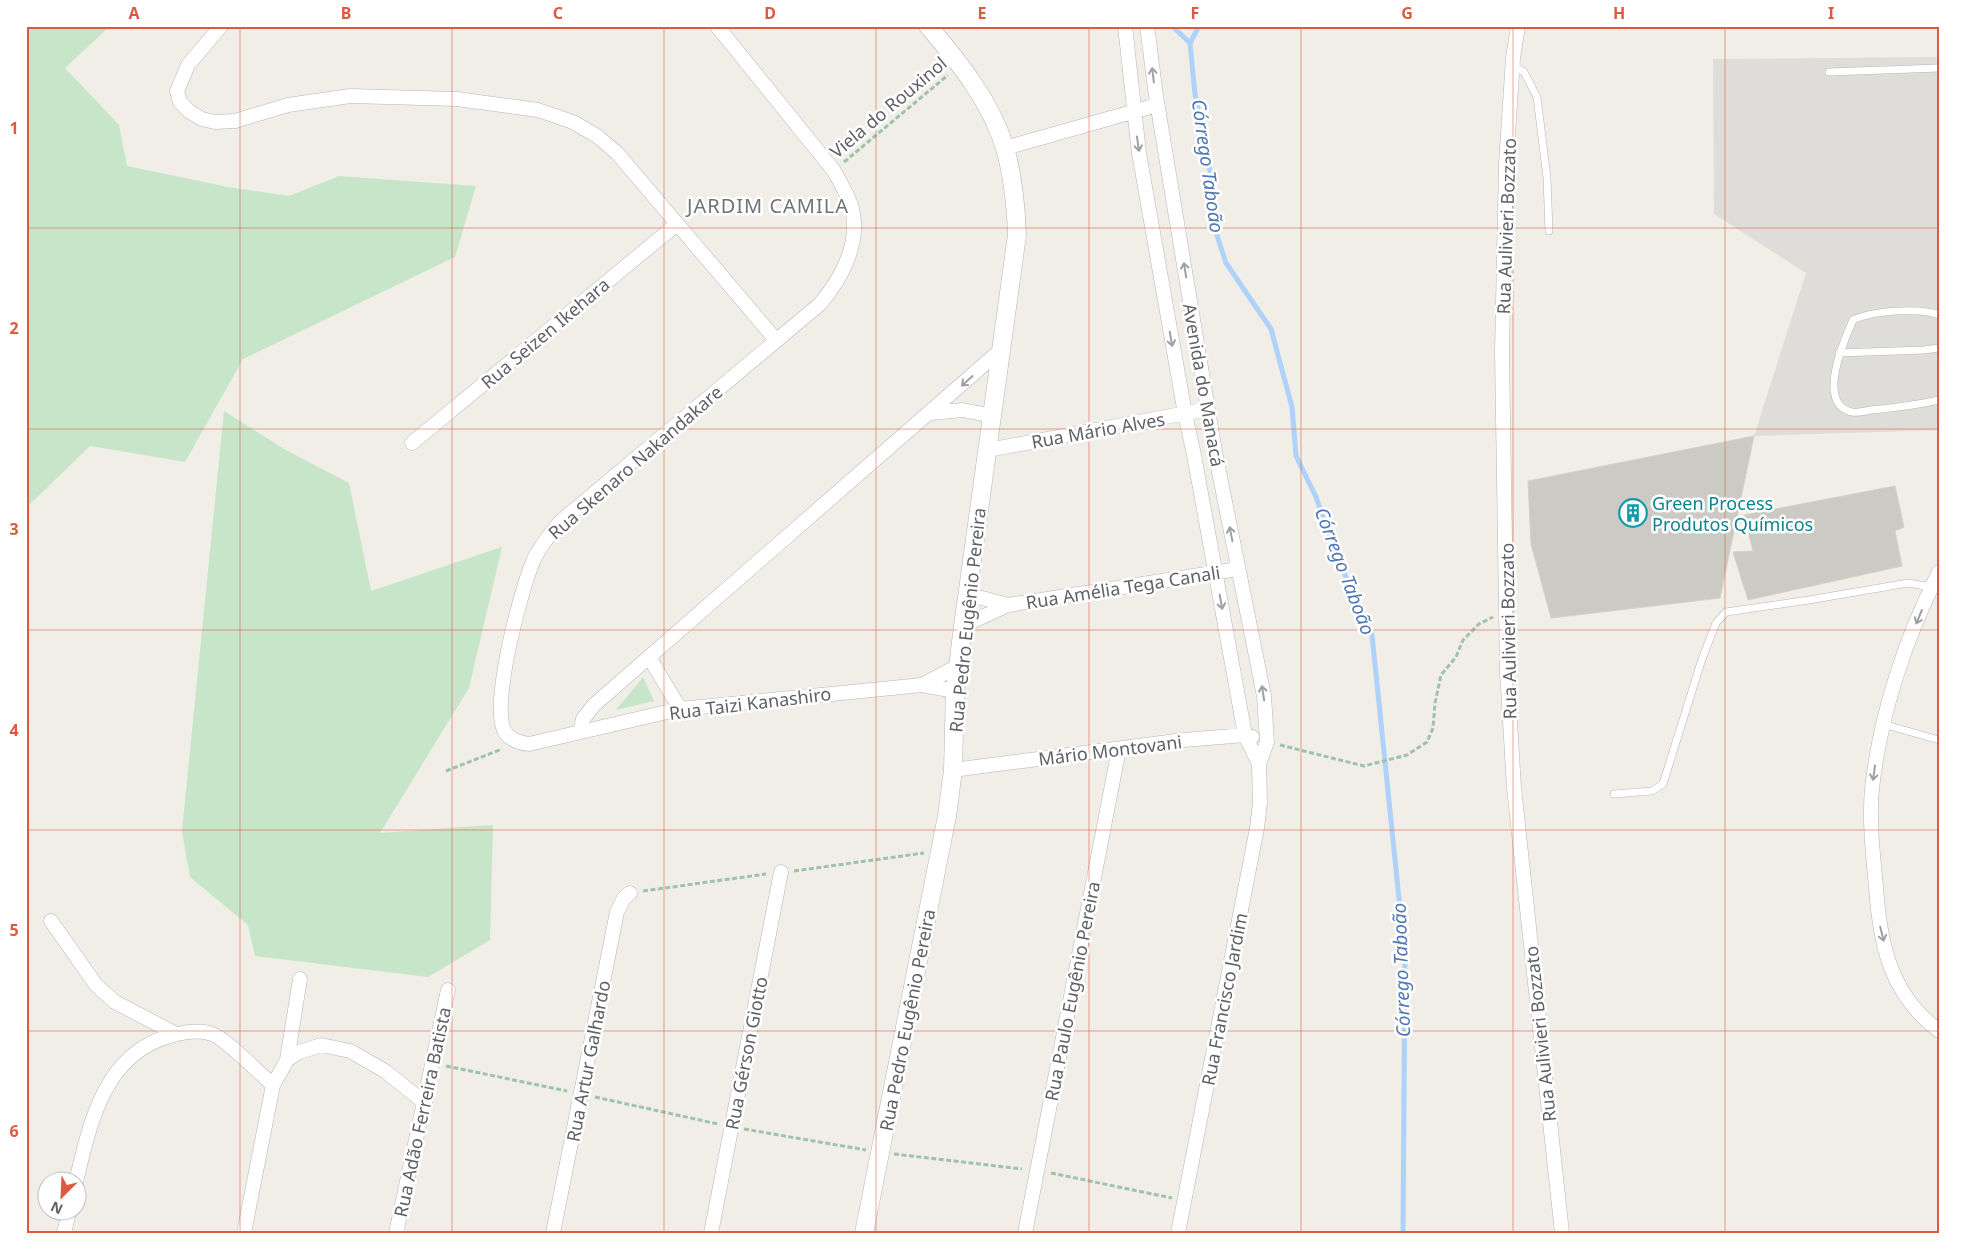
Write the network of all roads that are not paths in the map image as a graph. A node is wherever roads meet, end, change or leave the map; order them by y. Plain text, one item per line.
1 (221, 26) edge
2 (717, 26) edge
3 (928, 26) edge
4 (1147, 26) edge
5 (1518, 26) edge
6 (1125, 27) edge
7 (1513, 65) junction
8 (1939, 68) edge
9 (1829, 72) dead end
10 (1157, 104) junction
11 (1133, 111) junction
12 (1005, 148) junction
13 (677, 224) junction
14 (1549, 231) dead end
15 (1939, 315) edge
16 (776, 340) junction
17 (1003, 348) junction
18 (1939, 348) edge
19 (1839, 354) junction
20 (1939, 400) edge
21 (1208, 409) junction
22 (930, 413) junction
23 (1185, 414) junction
24 (993, 416) junction
25 (412, 443) dead end
26 (988, 450) junction
27 (1238, 569) junction
28 (1939, 572) edge
29 (1216, 573) junction
30 (1932, 587) junction
31 (967, 594) junction
32 (1008, 605) junction
33 (963, 626) junction
34 (649, 656) junction
35 (958, 666) junction
36 (922, 685) junction
37 (955, 691) junction
38 (680, 709) junction
39 (1883, 724) junction
40 (580, 732) junction
41 (1244, 735) junction
42 (1939, 740) edge
43 (1267, 742) junction
44 (1119, 749) junction
45 (1259, 764) junction
46 (953, 770) junction
47 (1614, 794) dead end
48 (781, 872) road end
49 (630, 893) road end
50 (50, 921) dead end
51 (300, 979) dead end
52 (448, 990) dead end
53 (1937, 1030) edge
54 (176, 1034) junction
55 (287, 1060) junction
56 (273, 1085) junction
57 (426, 1103) junction
58 (79, 1172) edge
59 (244, 1233) edge
60 (396, 1233) edge
61 (553, 1233) edge
62 (711, 1233) edge
63 (864, 1233) edge
64 (1024, 1233) edge
65 (1178, 1233) edge
66 (1562, 1233) edge

1 - 13 street
2 - 16 street, Rua Skenaro Nakandakare
3 - 12 street, Rua Pedro Eugênio Pereira
10 -> 4 street, Avenida do Manacá
5 - 7 street, Rua Aulivieri Bozzato
6 - 11 street, Avenida do Manacá
7 - 14 lane
7 - 66 street, Rua Aulivieri Bozzato
8 - 9 lane
10 - 11 street
21 -> 10 street, Avenida do Manacá
11 - 12 street
11 -> 23 street, Avenida do Manacá
12 - 17 street, Rua Pedro Eugênio Pereira
13 - 16 street
13 - 25 street, Rua Seizen Ikehara
15 - 19 lane
16 - 40 street, Rua Skenaro Nakandakare
17 -> 22 street
17 - 24 street, Rua Pedro Eugênio Pereira
18 - 19 lane
19 - 20 lane
21 - 23 street, Rua Mário Alves
27 -> 21 street, Avenida do Manacá
22 - 24 street
22 - 34 street
23 - 26 street, Rua Mário Alves
23 - 29 street, Avenida do Manacá
24 - 26 street, Rua Pedro Eugênio Pereira
26 - 31 street, Rua Pedro Eugênio Pereira
27 - 29 street, Rua Amélia Tega Canali
43 -> 27 street, Avenida do Manacá
28 - 30 street
29 - 32 street, Rua Amélia Tega Canali
29 -> 41 street, Avenida do Manacá
30 -> 39 street
30 - 47 lane
31 - 32 street, Rua Amélia Tega Canali
31 - 33 street, Rua Pedro Eugênio Pereira
32 - 33 street, Rua Amélia Tega Canali
33 - 35 street, Rua Pedro Eugênio Pereira
34 - 38 street
34 - 40 street
35 - 36 street, Rua Taizi Kanashiro
35 - 37 street, Rua Pedro Eugênio Pereira
36 - 37 street, Rua Taizi Kanashiro
36 - 38 street, Rua Taizi Kanashiro
37 - 46 street, Rua Pedro Eugênio Pereira
38 - 40 street, Rua Taizi Kanashiro
39 - 42 lane
39 -> 53 street
41 - 43 street, Mário Montovani
41 - 44 street, Mário Montovani
41 - 45 street, Rua Francisco Jardim
43 - 45 street, Rua Francisco Jardim
44 - 46 street, Mário Montovani
44 - 64 street, Rua Paulo Eugênio Pereira
45 - 65 street, Rua Francisco Jardim
46 - 63 street, Rua Pedro Eugênio Pereira
48 - 62 street, Rua Gérson Giotto
49 - 61 street, Rua Artur Galhardo
50 - 54 street
51 - 55 street
52 - 57 street, Rua Adão Ferreira Batista
54 - 56 street
54 - 58 street
55 - 56 street
55 - 57 street
56 - 59 street
57 - 60 street, Rua Adão Ferreira Batista

